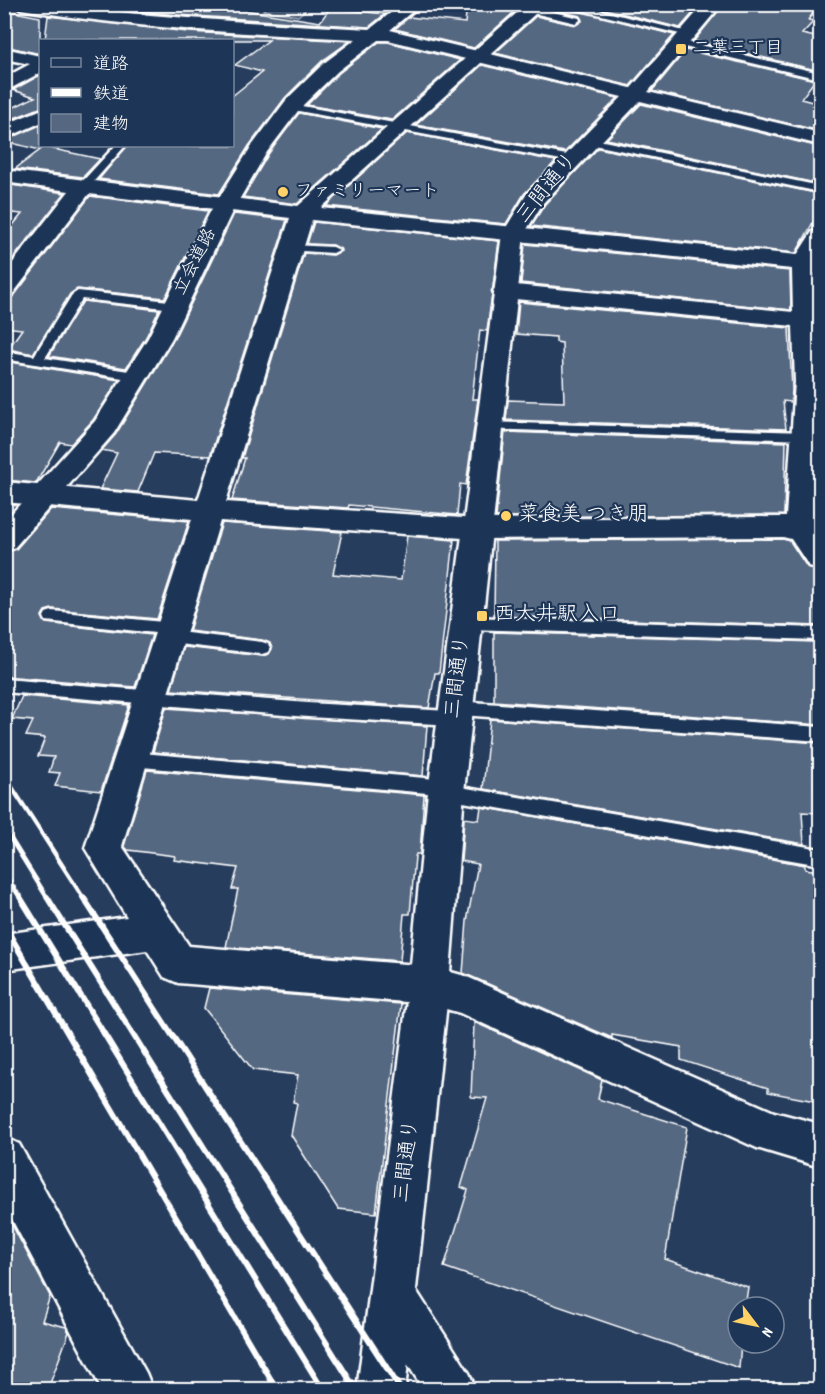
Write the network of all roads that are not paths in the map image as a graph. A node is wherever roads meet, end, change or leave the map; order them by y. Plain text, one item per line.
1 (21, 4) edge
2 (413, 4) edge
3 (560, 4) edge
4 (714, 4) edge
5 (535, 7) edge
6 (251, 12) dead end
7 (576, 20) dead end
8 (233, 27) junction
9 (373, 35) junction
10 (683, 38) junction
11 (205, 39) edge
12 (4, 53) edge
13 (478, 57) junction
14 (39, 61) edge
15 (39, 67) edge
16 (820, 76) edge
17 (4, 86) edge
18 (635, 94) junction
19 (291, 106) junction
20 (39, 116) edge
21 (400, 126) junction
22 (4, 133) edge
23 (820, 139) edge
24 (589, 141) junction
25 (119, 147) edge
26 (572, 159) junction
27 (4, 176) edge
28 (84, 186) junction
29 (820, 189) edge
30 (225, 205) junction
31 (303, 213) junction
32 (513, 234) junction
33 (820, 237) edge
34 (291, 248) junction
35 (333, 250) dead end
36 (812, 265) edge
37 (4, 290) edge
38 (505, 291) junction
39 (174, 305) junction
40 (804, 320) junction
41 (4, 355) edge
42 (37, 361) junction
43 (135, 376) junction
44 (814, 383) edge
45 (489, 426) junction
46 (810, 443) edge
47 (4, 492) edge
48 (44, 496) junction
49 (811, 503) edge
50 (210, 510) junction
51 (477, 529) junction
52 (800, 530) junction
53 (4, 542) edge
54 (820, 558) edge
55 (52, 616) dead end
56 (466, 622) junction
57 (172, 633) junction
58 (820, 634) edge
59 (262, 648) dead end
60 (4, 685) edge
61 (151, 697) junction
62 (455, 713) junction
63 (820, 734) edge
64 (131, 759) junction
65 (446, 790) junction
66 (820, 857) edge
67 (157, 931) junction
68 (4, 952) edge
69 (429, 985) junction
70 (820, 1145) edge
71 (4, 1159) edge
72 (392, 1296) junction
73 (129, 1389) edge
74 (381, 1389) edge
75 (452, 1389) edge

1 - 8 street
2 - 9 street, 立会道路
3 - 10 lane
4 - 10 street, 三間通り
5 - 7 lane
5 - 13 street
6 - 8 street
8 - 9 street
8 - 11 street
9 - 13 street
9 - 19 street, 立会道路
10 - 16 lane
10 - 18 street, 三間通り
12 - 14 street
13 - 18 street
13 - 21 street
15 - 17 street
18 - 23 street
18 - 24 street, 三間通り
19 - 21 lane
19 - 30 street, 立会道路
20 - 22 street
21 - 26 lane
21 - 31 street
24 - 26 street, 三間通り
24 - 29 lane
25 - 28 lane
26 - 32 street, 三間通り
27 - 28 street
28 - 30 street
28 - 37 street
30 - 31 street
30 - 39 street, 立会道路
31 - 32 street
31 - 34 street
32 - 36 street
32 - 38 street, 三間通り
33 - 36 street
34 - 35 lane
34 - 50 street
36 - 40 street
38 - 40 street
38 - 45 street, 三間通り
39 - 42 lane
39 - 43 street, 立会道路
40 - 44 street
41 - 42 lane
42 - 43 lane
43 - 48 street, 立会道路
44 - 46 street
45 - 46 lane
45 - 51 street, 三間通り
46 - 49 street
47 - 48 street
48 - 50 street
48 - 53 street, 立会道路
49 - 52 street
50 - 51 street
50 - 57 street
51 - 52 street
51 - 56 street, 三間通り
52 - 54 street
55 - 57 lane
56 - 58 lane
56 - 62 street, 三間通り
57 - 59 lane
57 - 61 street
60 - 61 lane
61 - 62 lane
61 - 64 street
62 - 63 lane
62 - 65 street, 三間通り
64 - 65 lane
64 - 67 street
65 - 66 lane
65 - 69 street, 三間通り
67 - 68 street
67 - 69 street
69 - 70 street
69 - 72 street, 三間通り
71 - 73 street
72 - 74 street, 三間通り
72 - 75 street

